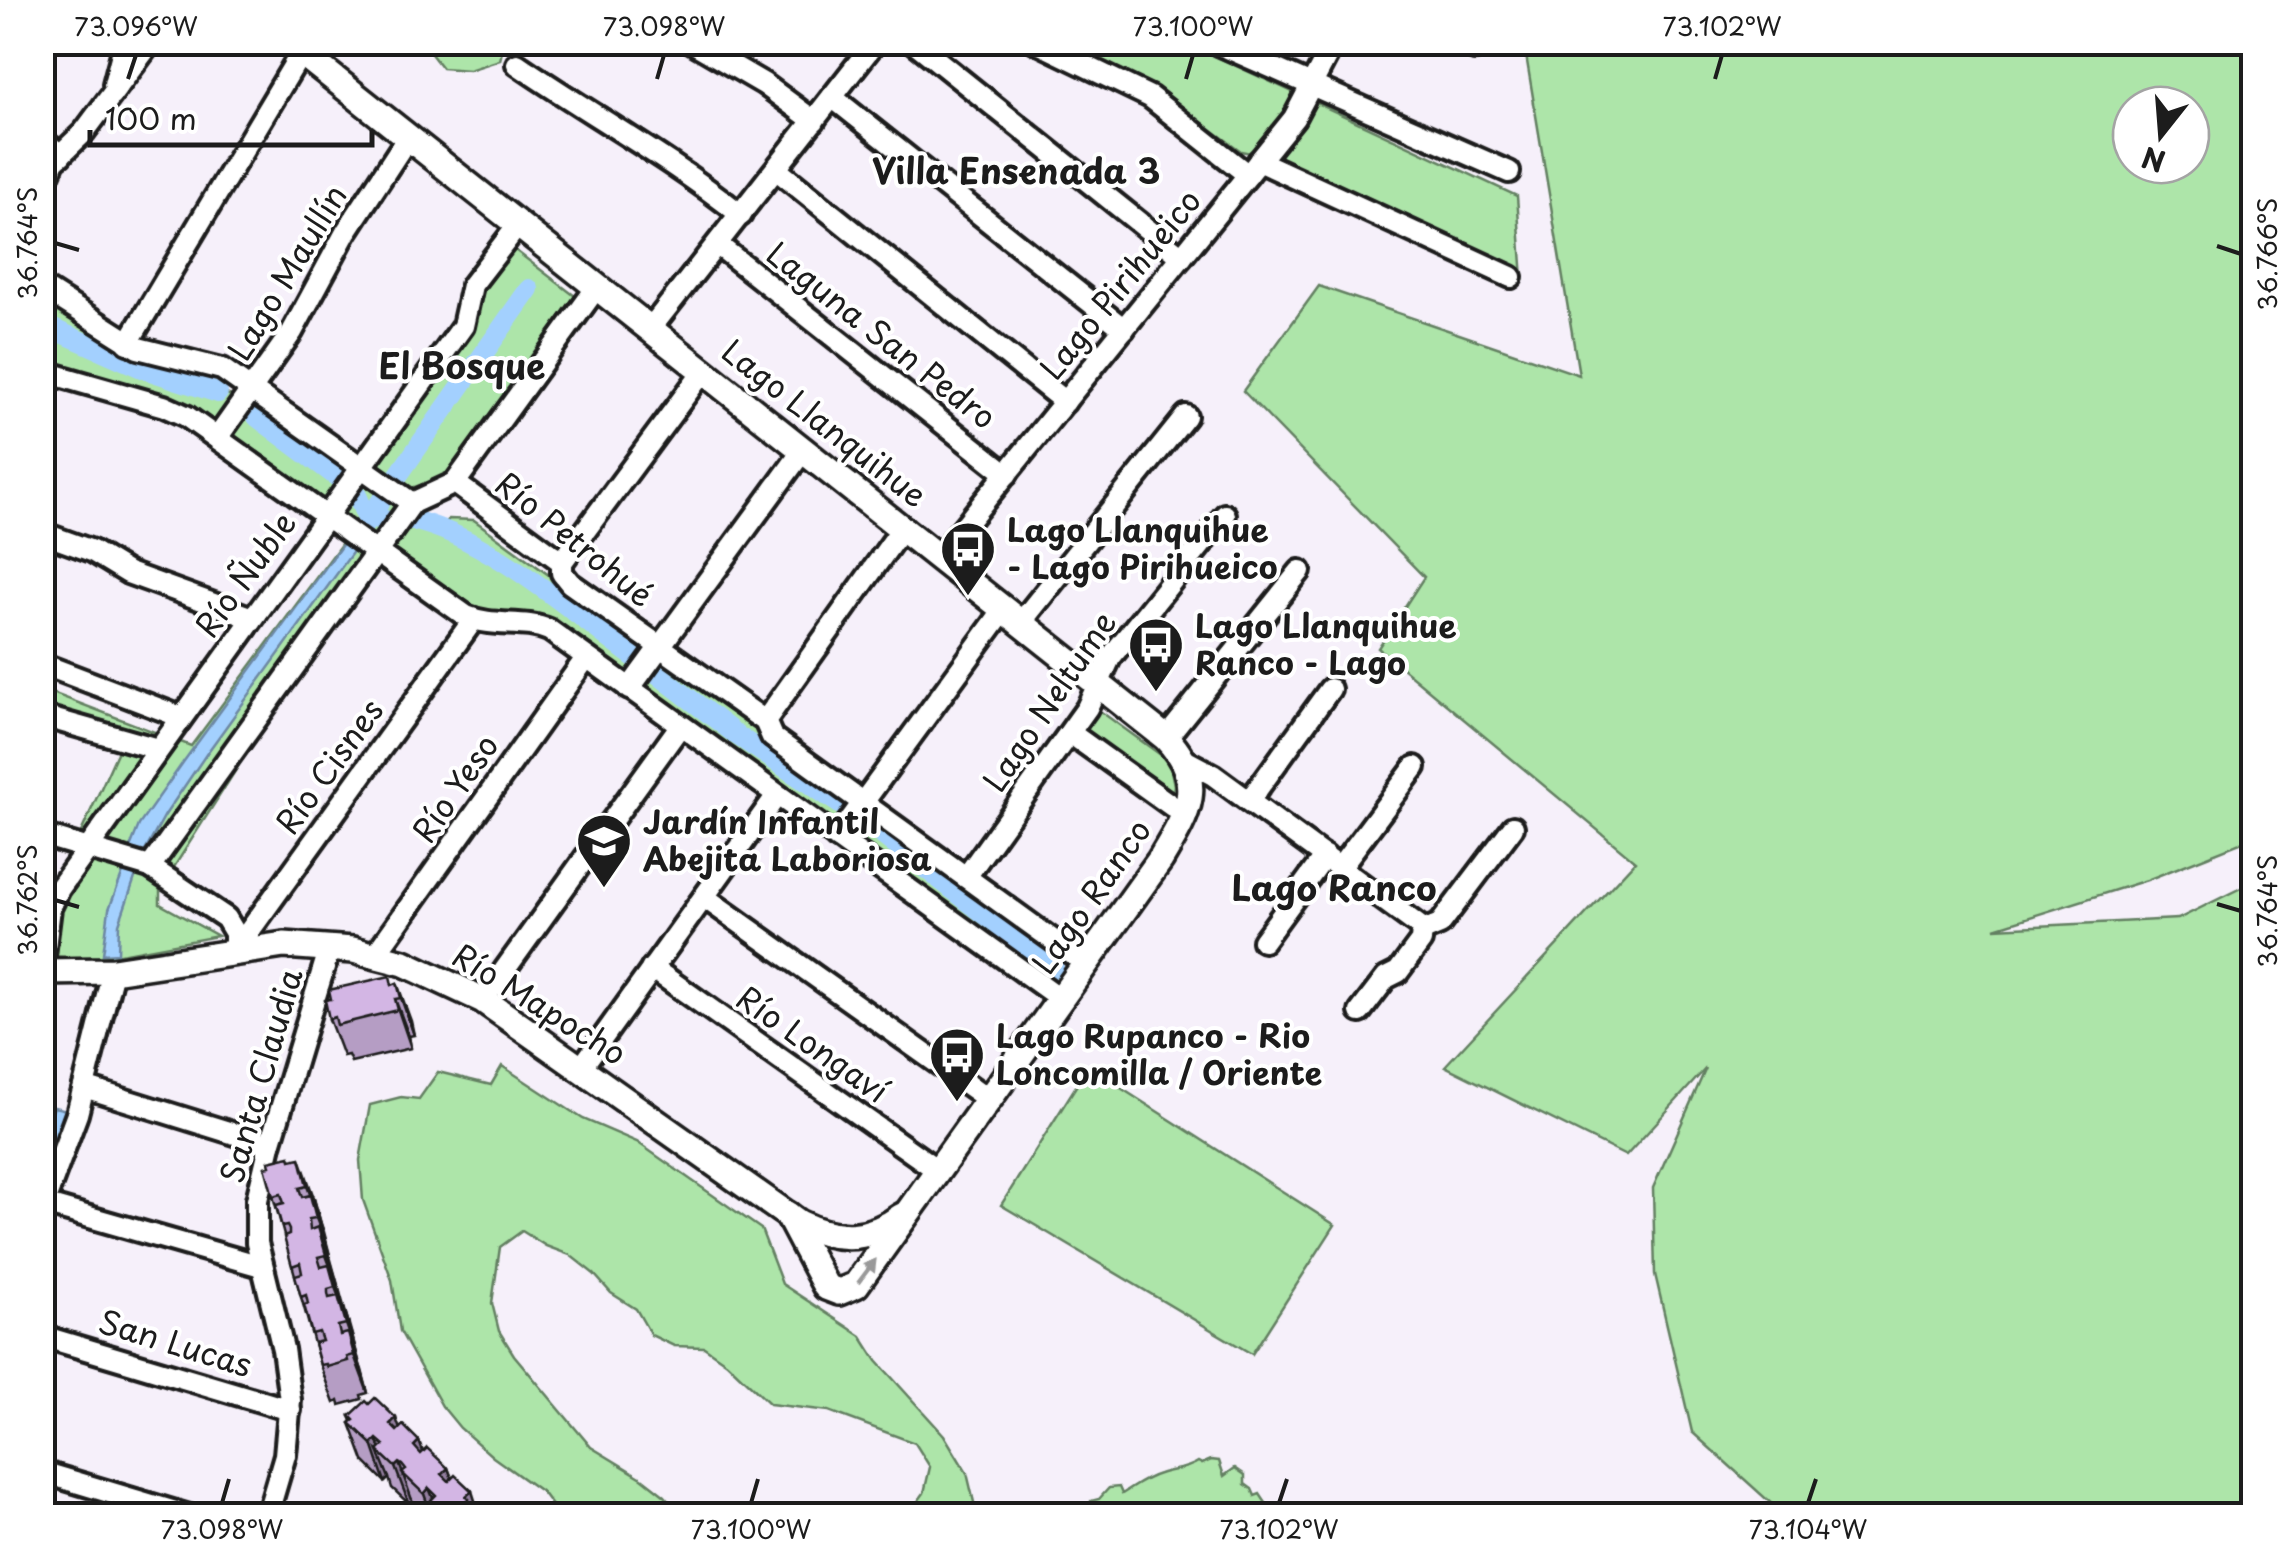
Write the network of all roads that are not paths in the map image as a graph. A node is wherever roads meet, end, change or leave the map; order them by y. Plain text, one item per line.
1 (125, 42) edge
2 (151, 42) edge
3 (692, 42) edge
4 (874, 42) edge
5 (914, 42) edge
6 (1036, 42) edge
7 (1214, 42) edge
8 (1334, 42) edge
9 (294, 48) edge
10 (517, 64) dead end
11 (1313, 87) junction
12 (832, 97) junction
13 (110, 98) junction
14 (814, 121) junction
15 (408, 137) junction
16 (42, 140) edge
17 (61, 154) junction
18 (1254, 168) junction
19 (777, 170) junction
20 (1508, 172) dead end
21 (42, 188) edge
22 (741, 215) junction
23 (519, 224) junction
24 (718, 245) junction
25 (1182, 256) junction
26 (1511, 277) dead end
27 (42, 287) edge
28 (597, 287) junction
29 (650, 329) junction
30 (1124, 329) junction
31 (128, 343) junction
32 (704, 370) junction
33 (42, 371) edge
34 (252, 389) junction
35 (1065, 402) junction
36 (1186, 416) dead end
37 (217, 438) junction
38 (804, 449) junction
39 (360, 466) junction
40 (1007, 474) junction
41 (456, 484) junction
42 (412, 503) junction
43 (327, 514) junction
44 (1224, 515) dead end
45 (904, 528) junction
46 (42, 533) edge
47 (376, 550) junction
48 (940, 556) junction
49 (562, 562) junction
50 (1300, 571) dead end
51 (1013, 614) junction
52 (252, 618) junction
53 (474, 619) junction
54 (660, 646) junction
55 (586, 658) junction
56 (42, 664) edge
57 (1099, 683) junction
58 (629, 689) junction
59 (1330, 690) dead end
60 (42, 716) edge
61 (181, 717) junction
62 (765, 721) junction
63 (680, 726) junction
64 (1070, 733) junction
65 (1166, 738) junction
66 (158, 749) junction
67 (1182, 759) junction
68 (1415, 767) dead end
69 (777, 795) junction
70 (1249, 801) junction
71 (862, 802) junction
72 (1186, 816) junction
73 (1513, 828) dead end
74 (42, 835) edge
75 (837, 838) junction
76 (88, 848) junction
77 (1333, 861) junction
78 (150, 867) junction
79 (966, 877) junction
80 (704, 897) junction
81 (1424, 930) junction
82 (1263, 941) dead end
83 (330, 947) junction
84 (235, 951) junction
85 (375, 955) junction
86 (1086, 964) junction
87 (652, 968) junction
88 (42, 971) edge
89 (113, 971) junction
90 (1061, 998) junction
91 (482, 1000) junction
92 (1360, 1012) dead end
93 (581, 1068) junction
94 (84, 1088) junction
95 (988, 1099) junction
96 (270, 1145) junction
97 (937, 1170) junction
98 (43, 1206) edge
99 (910, 1206) junction
100 (788, 1215) junction
101 (260, 1266) junction
102 (42, 1336) edge
103 (290, 1410) junction
104 (42, 1472) edge
105 (189, 1516) edge
106 (267, 1516) edge

1 - 13 street
2 - 13 street
3 - 14 street
4 - 12 street
5 - 25 street
6 - 18 street
7 - 11 street
8 - 11 street, Lago Pirihueico
9 - 15 street, Lago Llanquihue
9 - 31 street
10 - 22 street, Laguna San Pedro
11 - 18 street, Lago Pirihueico
11 - 20 street
12 - 14 street
12 - 30 street
13 - 17 street
14 - 19 street
15 - 23 street, Lago Llanquihue
15 - 34 street, Lago Maullín
16 - 17 street
17 - 21 street
18 - 25 street, Lago Pirihueico
18 - 26 street
19 - 22 street
19 - 35 street
22 - 24 street
23 - 28 street, Lago Llanquihue
23 - 39 street, Río Ñuble
24 - 29 street
24 - 40 street, Laguna San Pedro
25 - 30 street, Lago Pirihueico
27 - 31 street
28 - 29 street, Lago Llanquihue
28 - 41 street
29 - 32 street, Lago Llanquihue
30 - 35 street, Lago Pirihueico
31 - 34 street
32 - 38 street, Lago Llanquihue
32 - 49 street
33 - 37 street
34 - 37 street, Lago Maullín
34 - 39 street
35 - 40 street, Lago Pirihueico
36 - 51 street
37 - 43 street
38 - 45 street, Lago Llanquihue
38 - 54 street
39 - 42 street
39 - 43 street, Río Ñuble
40 - 48 street, Lago Pirihueico
41 - 42 street, Río Petrohué
41 - 49 street, Río Petrohué
42 - 47 street
43 - 47 street
43 - 52 street, Río Ñuble
44 - 57 street, Lago Neltume
45 - 48 street, Lago Llanquihue
45 - 62 street
46 - 52 street
47 - 53 street
47 - 78 street
48 - 51 street, Lago Llanquihue
49 - 54 street, Río Petrohué
50 - 65 street
51 - 57 street, Lago Llanquihue
51 - 71 street
52 - 61 street, Río Ñuble
53 - 55 street
53 - 84 street, Río Cisnes
54 - 58 street
54 - 62 street, Río Petrohué
55 - 58 street
55 - 85 street, Río Yeso
56 - 61 street
57 - 64 street, Lago Neltume
57 - 65 street, Lago Llanquihue
58 - 63 street
59 - 70 street
60 - 66 street
61 - 66 street, Río Ñuble
62 - 71 street, Río Petrohué
63 - 69 street
63 - 91 street
64 - 72 street
64 - 79 street, Lago Neltume
65 - 67 street, Lago Llanquihue
66 - 76 street, Río Ñuble
67 - 70 street, Lago Llanquihue
67 - 72 street, Lago Ranco
68 - 77 street
69 - 75 street
69 - 80 street
70 - 77 street, Lago Llanquihue
71 - 75 street
71 - 79 street, Río Petrohué
72 - 86 street, Lago Ranco
73 - 81 street
74 - 76 street
75 - 90 street
76 - 78 street
76 - 88 street, Río Ñuble
77 - 81 street, Lago Llanquihue
77 - 82 street
78 - 84 street
79 - 86 street, Río Petrohué
80 - 87 street
80 - 95 street
81 - 92 street
83 - 84 street, Río Mapocho
83 - 85 street, Río Mapocho
83 - 96 street, Santa Claudia
84 - 89 street, Río Mapocho
85 - 91 street, Río Mapocho
86 - 90 street, Lago Ranco
87 - 93 street
87 - 97 street, Río Longaví
88 - 89 street, Río Mapocho
89 - 94 street
90 - 95 street, Lago Ranco
91 - 93 street, Río Mapocho
93 - 100 street, Río Mapocho
94 - 96 street
94 - 98 street
95 - 97 street, Lago Ranco
96 - 101 street, Santa Claudia
97 - 99 street, Lago Ranco
98 - 101 street
99 - 100 street, Río Mapocho
100 -> 99 street, Río Mapocho
101 - 103 street, Santa Claudia
102 - 103 street, San Lucas
103 - 106 street, Santa Claudia
104 - 105 street

